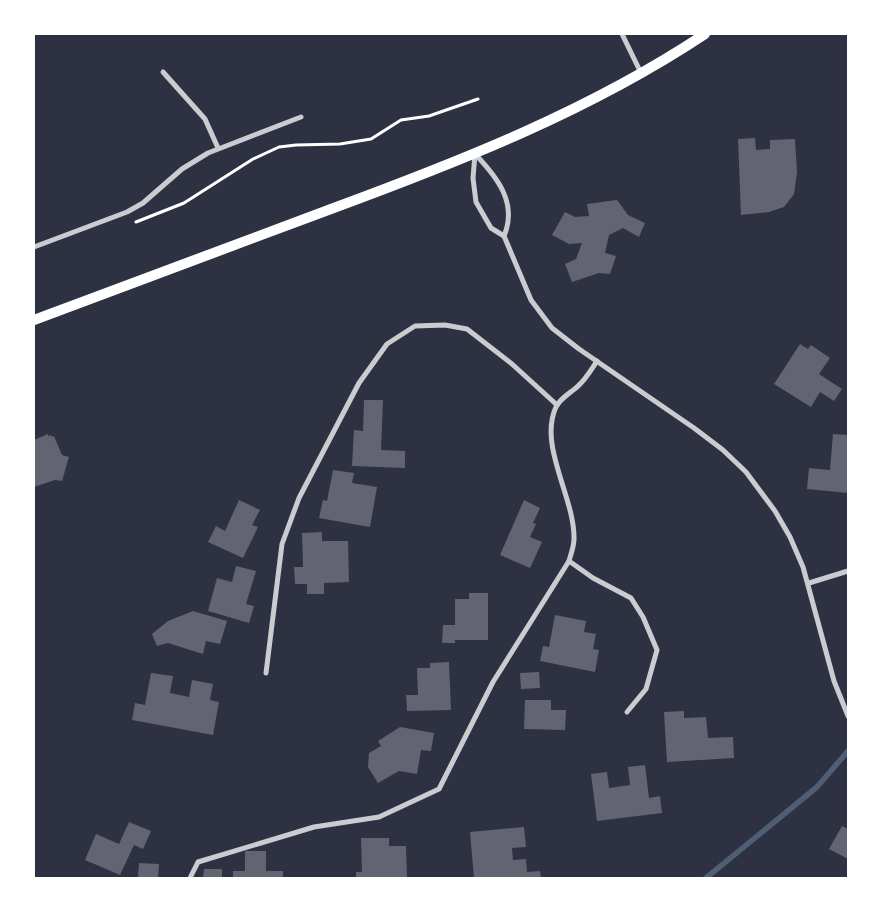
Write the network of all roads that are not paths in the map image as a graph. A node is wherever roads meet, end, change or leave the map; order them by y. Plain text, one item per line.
1 (622, 34) edge
2 (705, 34) edge
3 (163, 72) dead end
4 (641, 74) junction
5 (301, 117) dead end
6 (218, 148) junction
7 (475, 154) junction
8 (504, 236) junction
9 (34, 247) edge
10 (34, 320) edge
11 (597, 361) junction
12 (557, 405) junction
13 (570, 561) junction
14 (848, 571) edge
15 (809, 583) junction
16 (266, 673) dead end
17 (627, 712) dead end
18 (848, 716) edge
19 (190, 878) edge

1 - 4 street
2 - 4 main road
3 - 6 street
4 - 7 main road
5 - 6 street
6 - 9 street
7 - 8 street
7 - 8 street
7 - 10 main road
8 - 11 street
11 - 12 street
11 - 15 street
12 - 13 street
12 - 16 street
13 - 17 street
13 - 19 street
14 - 15 street
15 - 18 street

